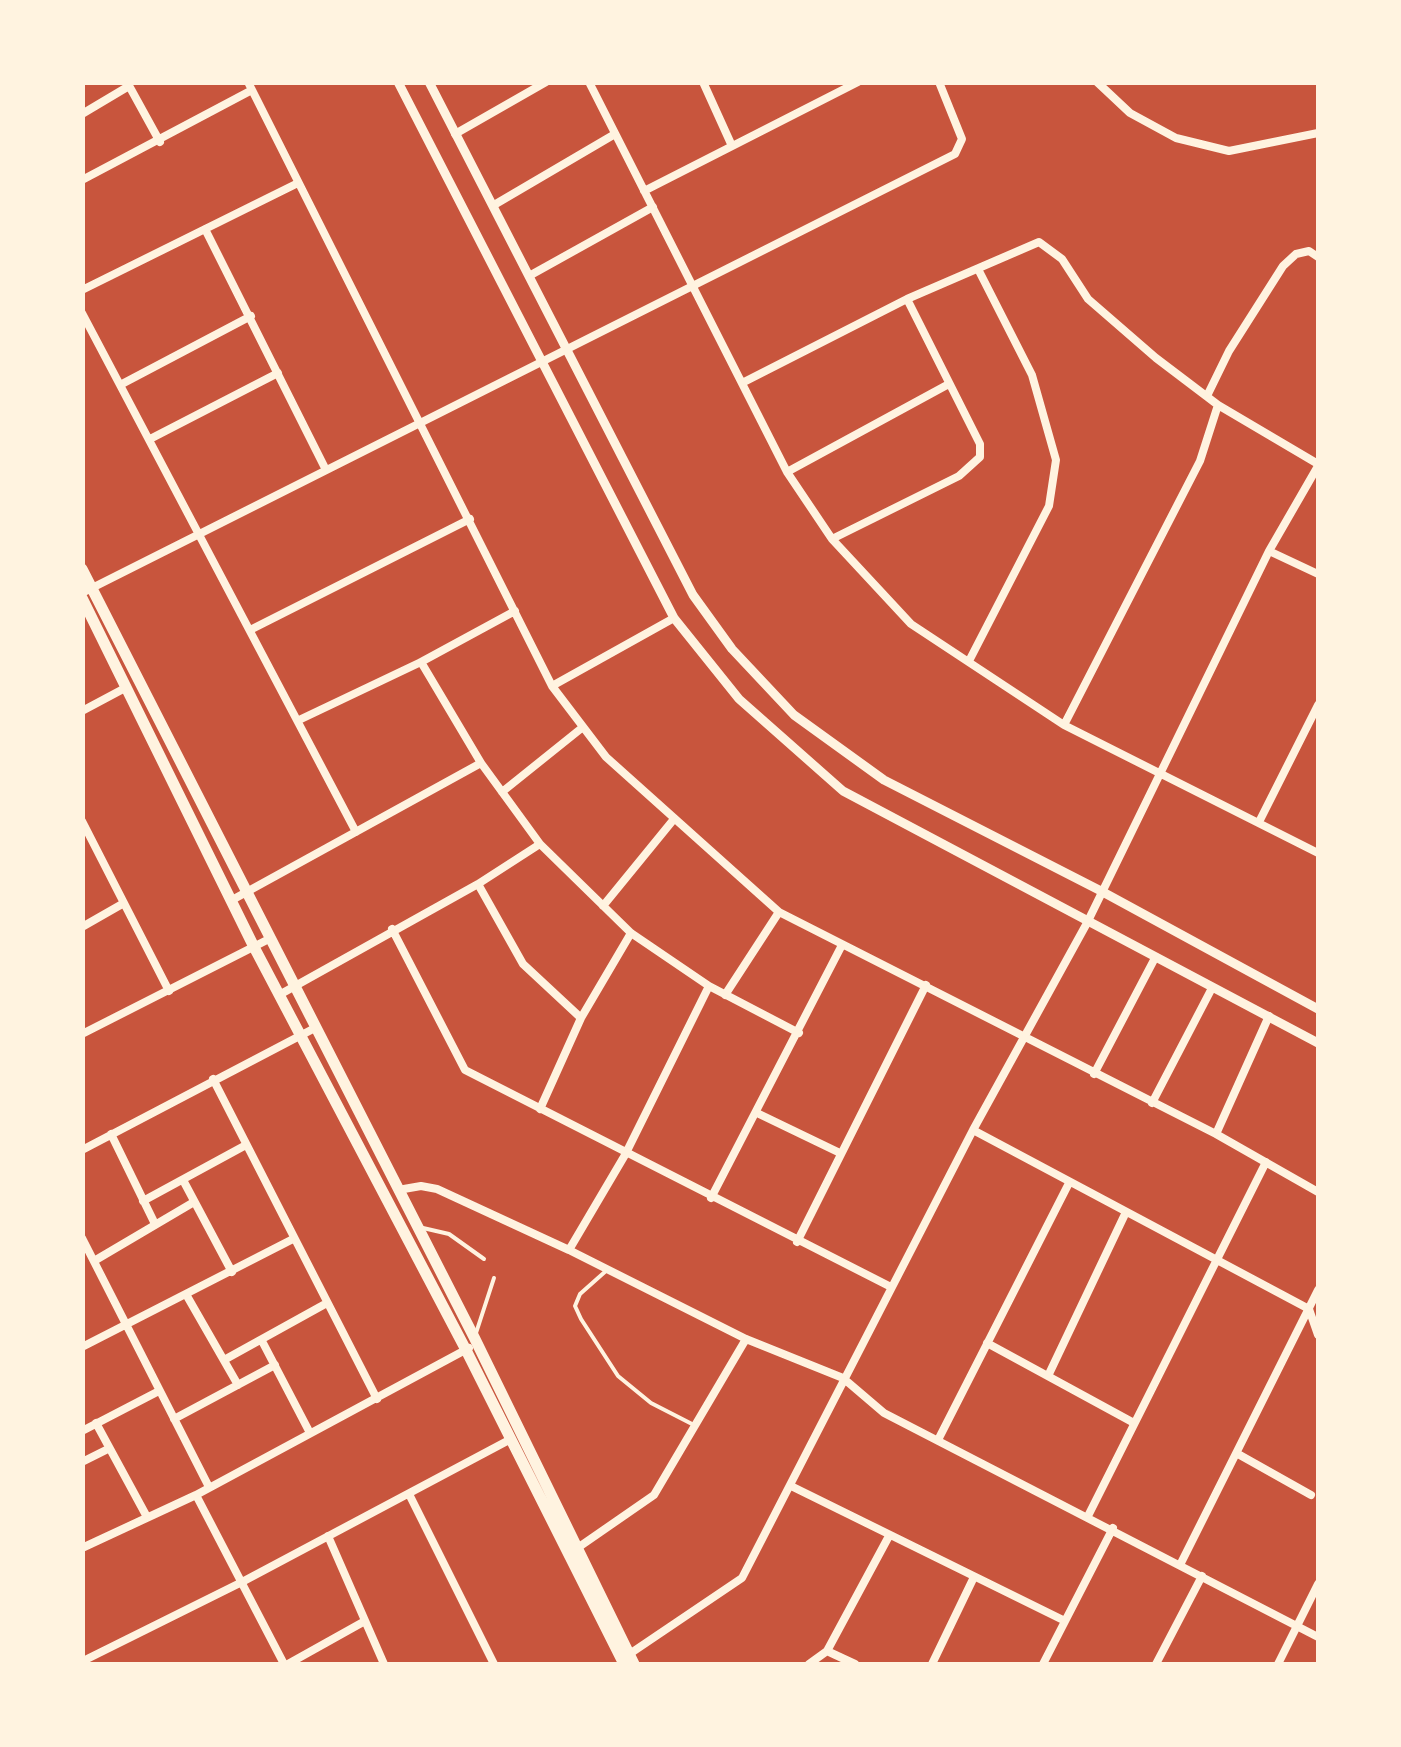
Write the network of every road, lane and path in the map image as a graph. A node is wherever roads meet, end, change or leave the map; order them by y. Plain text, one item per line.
1 (398, 82) edge
2 (429, 82) edge
3 (546, 82) edge
4 (589, 82) edge
5 (703, 82) edge
6 (858, 82) edge
7 (940, 82) edge
8 (1097, 82) edge
9 (128, 84) edge
10 (250, 86) edge
11 (82, 114) edge
12 (1318, 133) edge
13 (455, 134) junction
14 (615, 134) junction
15 (160, 142) junction
16 (732, 146) junction
17 (82, 180) edge
18 (298, 183) junction
19 (644, 191) junction
20 (494, 205) junction
21 (653, 206) junction
22 (205, 229) junction
23 (1318, 257) edge
24 (978, 269) junction
25 (529, 276) junction
26 (692, 288) junction
27 (82, 290) edge
28 (907, 299) junction
29 (82, 313) edge
30 (252, 316) junction
31 (566, 352) junction
32 (541, 364) junction
33 (278, 373) junction
34 (742, 383) junction
35 (947, 384) junction
36 (120, 385) junction
37 (1207, 396) junction
38 (1218, 405) junction
39 (421, 425) junction
40 (150, 439) junction
41 (1318, 465) edge
42 (326, 470) junction
43 (787, 472) junction
44 (470, 518) junction
45 (195, 533) junction
46 (832, 540) junction
47 (1269, 551) junction
48 (82, 569) edge
49 (1318, 574) edge
50 (86, 593) edge
51 (515, 611) junction
52 (674, 618) junction
53 (250, 630) junction
54 (969, 661) junction
55 (421, 662) junction
56 (139, 681) junction
57 (552, 686) junction
58 (126, 688) junction
59 (1318, 705) edge
60 (82, 711) edge
61 (298, 720) junction
62 (1064, 725) junction
63 (583, 727) junction
64 (481, 763) junction
65 (1160, 773) junction
66 (502, 792) junction
67 (674, 820) junction
68 (1260, 820) junction
69 (83, 825) edge
70 (356, 832) junction
71 (540, 844) junction
72 (1317, 849) edge
73 (478, 884) junction
74 (1102, 891) junction
75 (244, 893) junction
76 (232, 900) junction
77 (124, 903) junction
78 (603, 906) junction
79 (779, 912) junction
80 (1087, 922) junction
81 (82, 926) edge
82 (392, 929) junction
83 (631, 933) junction
84 (269, 939) junction
85 (842, 945) junction
86 (254, 947) junction
87 (1155, 958) junction
88 (926, 985) junction
89 (709, 986) junction
90 (294, 988) junction
91 (1212, 988) junction
92 (169, 992) junction
93 (726, 995) junction
94 (279, 996) junction
95 (1318, 1009) edge
96 (1269, 1016) junction
97 (581, 1018) junction
98 (313, 1028) junction
99 (798, 1033) junction
100 (82, 1034) edge
101 (300, 1037) junction
102 (1025, 1037) junction
103 (1318, 1044) edge
104 (1094, 1074) junction
105 (213, 1079) junction
106 (1152, 1103) junction
107 (540, 1109) junction
108 (758, 1113) junction
109 (973, 1130) junction
110 (111, 1134) junction
111 (1216, 1134) junction
112 (246, 1145) junction
113 (82, 1150) edge
114 (840, 1153) junction
115 (625, 1155) junction
116 (1266, 1162) junction
117 (183, 1180) junction
118 (1068, 1184) junction
119 (1318, 1192) edge
120 (390, 1193) junction
121 (711, 1198) junction
122 (144, 1201) junction
123 (194, 1202) junction
124 (1126, 1212) junction
125 (155, 1224) junction
126 (415, 1226) junction
127 (82, 1238) edge
128 (293, 1239) junction
129 (797, 1242) junction
130 (570, 1250) junction
131 (484, 1259) dead end
132 (1219, 1260) junction
133 (94, 1261) junction
134 (607, 1270) junction
135 (232, 1272) junction
136 (494, 1278) dead end
137 (891, 1287) junction
138 (1318, 1290) edge
139 (187, 1296) junction
140 (327, 1303) junction
141 (1309, 1308) junction
142 (126, 1327) junction
143 (1318, 1335) edge
144 (746, 1339) junction
145 (262, 1341) junction
146 (987, 1343) junction
147 (472, 1344) junction
148 (82, 1347) edge
149 (224, 1360) junction
150 (275, 1365) junction
151 (1048, 1376) junction
152 (843, 1378) junction
153 (238, 1386) junction
154 (159, 1391) junction
155 (377, 1399) junction
156 (174, 1419) junction
157 (1134, 1423) junction
158 (96, 1424) junction
159 (695, 1426) junction
160 (82, 1431) edge
161 (310, 1432) junction
162 (515, 1436) junction
163 (938, 1440) junction
164 (108, 1449) junction
165 (1238, 1454) junction
166 (82, 1462) edge
167 (791, 1486) junction
168 (208, 1487) junction
169 (409, 1494) junction
170 (1312, 1494) dead end
171 (196, 1495) junction
172 (147, 1516) junction
173 (1088, 1516) junction
174 (1113, 1528) junction
175 (328, 1536) junction
176 (889, 1536) junction
177 (82, 1548) edge
178 (572, 1550) junction
179 (1180, 1565) junction
180 (1202, 1576) junction
181 (974, 1577) junction
182 (242, 1582) junction
183 (1318, 1584) edge
184 (1063, 1620) junction
185 (365, 1621) junction
186 (1298, 1625) junction
187 (1318, 1637) edge
188 (828, 1651) junction
189 (85, 1660) edge
190 (627, 1660) edge
191 (286, 1664) edge
192 (384, 1664) edge
193 (494, 1664) edge
194 (809, 1664) edge
195 (854, 1664) edge
196 (932, 1664) edge
197 (1043, 1664) edge
198 (1156, 1664) edge
199 (1278, 1664) edge

1 - 32 street
2 - 13 street
3 - 13 street
4 - 14 street
5 - 16 street
6 - 16 street
7 - 26 street
8 - 12 street
9 - 11 street
9 - 15 street
10 - 15 street
10 - 18 street
13 - 20 street
14 - 19 street
14 - 20 street
15 - 17 street
16 - 19 street
18 - 22 street
18 - 39 street
19 - 21 street
20 - 25 street
21 - 25 street
21 - 26 street
22 - 27 street
22 - 30 street
23 - 37 street
24 - 28 street
24 - 37 street
24 - 54 street
25 - 31 street
26 - 31 street
26 - 34 street
28 - 34 street
28 - 35 street
29 - 36 street
30 - 33 street
30 - 36 street
31 - 32 street
31 - 74 street
32 - 39 street
32 - 52 street
33 - 40 street
33 - 42 street
34 - 43 street
35 - 43 street
35 - 46 street
36 - 40 street
37 - 38 street
38 - 41 street
38 - 62 street
39 - 42 street
39 - 44 street
40 - 45 street
41 - 47 street
42 - 45 street
43 - 46 street
44 - 51 street
44 - 53 street
45 - 50 street
45 - 53 street
46 - 54 street
47 - 49 street
47 - 65 street
48 - 50 main road
50 - 56 main road
50 - 58 main road
51 - 55 street
51 - 57 street
52 - 57 street
52 - 80 street
53 - 61 street
54 - 62 street
55 - 61 street
55 - 64 street
56 - 58 street
56 - 75 main road
57 - 63 street
58 - 60 street
58 - 76 main road
59 - 68 street
61 - 70 street
62 - 65 street
63 - 66 street
63 - 67 street
64 - 66 street
64 - 70 street
65 - 68 street
65 - 74 street
66 - 71 street
67 - 78 street
67 - 79 street
68 - 72 street
69 - 77 street
70 - 75 street
71 - 73 street
71 - 78 street
73 - 82 street
73 - 97 street
74 - 80 street
74 - 95 street
75 - 76 street
75 - 84 main road
76 - 86 main road
77 - 81 street
77 - 92 street
78 - 83 street
79 - 85 street
79 - 93 street
80 - 87 street
80 - 102 street
82 - 90 street
82 - 107 street
83 - 89 street
83 - 97 street
84 - 86 street
84 - 90 main road
85 - 88 street
85 - 99 street
86 - 92 street
86 - 94 main road
87 - 91 street
87 - 104 street
88 - 102 street
88 - 114 street
89 - 93 street
89 - 115 street
90 - 94 street
90 - 98 main road
91 - 96 street
91 - 106 street
92 - 100 street
93 - 99 street
94 - 101 main road
96 - 103 street
96 - 111 street
97 - 107 street
98 - 101 street
98 - 120 main road
99 - 108 street
101 - 105 street
101 - 120 main road
102 - 104 street
102 - 109 street
104 - 106 street
105 - 110 street
105 - 112 street
106 - 111 street
107 - 115 street
108 - 114 street
108 - 121 street
109 - 118 street
109 - 137 street
110 - 113 street
110 - 122 street
111 - 116 street
112 - 117 street
112 - 128 street
114 - 129 street
115 - 121 street
115 - 130 street
116 - 119 street
116 - 132 street
117 - 122 street
117 - 123 street
118 - 124 street
118 - 146 street
120 - 126 main road
120 - 130 street
120 - 147 main road
121 - 129 street
122 - 125 street
123 - 125 street
123 - 135 street
124 - 132 street
124 - 151 street
125 - 133 street
126 - 131 lane
126 - 147 main road
127 - 133 street
128 - 135 street
128 - 140 street
129 - 137 street
130 - 134 street
132 - 141 street
132 - 157 street
133 - 142 street
134 - 144 street
134 - 159 lane
135 - 139 street
136 - 147 lane
137 - 152 street
138 - 141 street
139 - 142 street
139 - 149 street
140 - 145 street
140 - 155 street
141 - 143 street
141 - 165 street
142 - 148 street
142 - 154 street
144 - 152 street
144 - 159 street
145 - 149 street
145 - 150 street
146 - 151 street
146 - 163 street
147 - 155 street
147 - 162 main road
149 - 153 street
150 - 153 street
150 - 161 street
151 - 157 street
152 - 163 street
152 - 167 street
153 - 156 street
154 - 156 street
154 - 158 street
155 - 161 street
156 - 168 street
157 - 173 street
158 - 160 street
158 - 164 street
159 - 178 street
161 - 168 street
162 - 169 street
162 - 178 main road
163 - 173 street
164 - 166 street
164 - 172 street
165 - 170 street
165 - 179 street
167 - 176 street
167 - 190 street
168 - 171 street
169 - 175 street
169 - 193 street
171 - 172 street
171 - 182 street
172 - 177 street
173 - 174 street
174 - 179 street
174 - 184 street
175 - 182 street
175 - 185 street
176 - 181 street
176 - 188 street
178 - 190 main road
179 - 180 street
180 - 186 street
180 - 198 street
181 - 184 street
181 - 196 street
182 - 189 street
182 - 191 street
183 - 186 street
184 - 197 street
185 - 191 street
185 - 192 street
186 - 187 street
186 - 199 street
188 - 194 street
188 - 195 street

